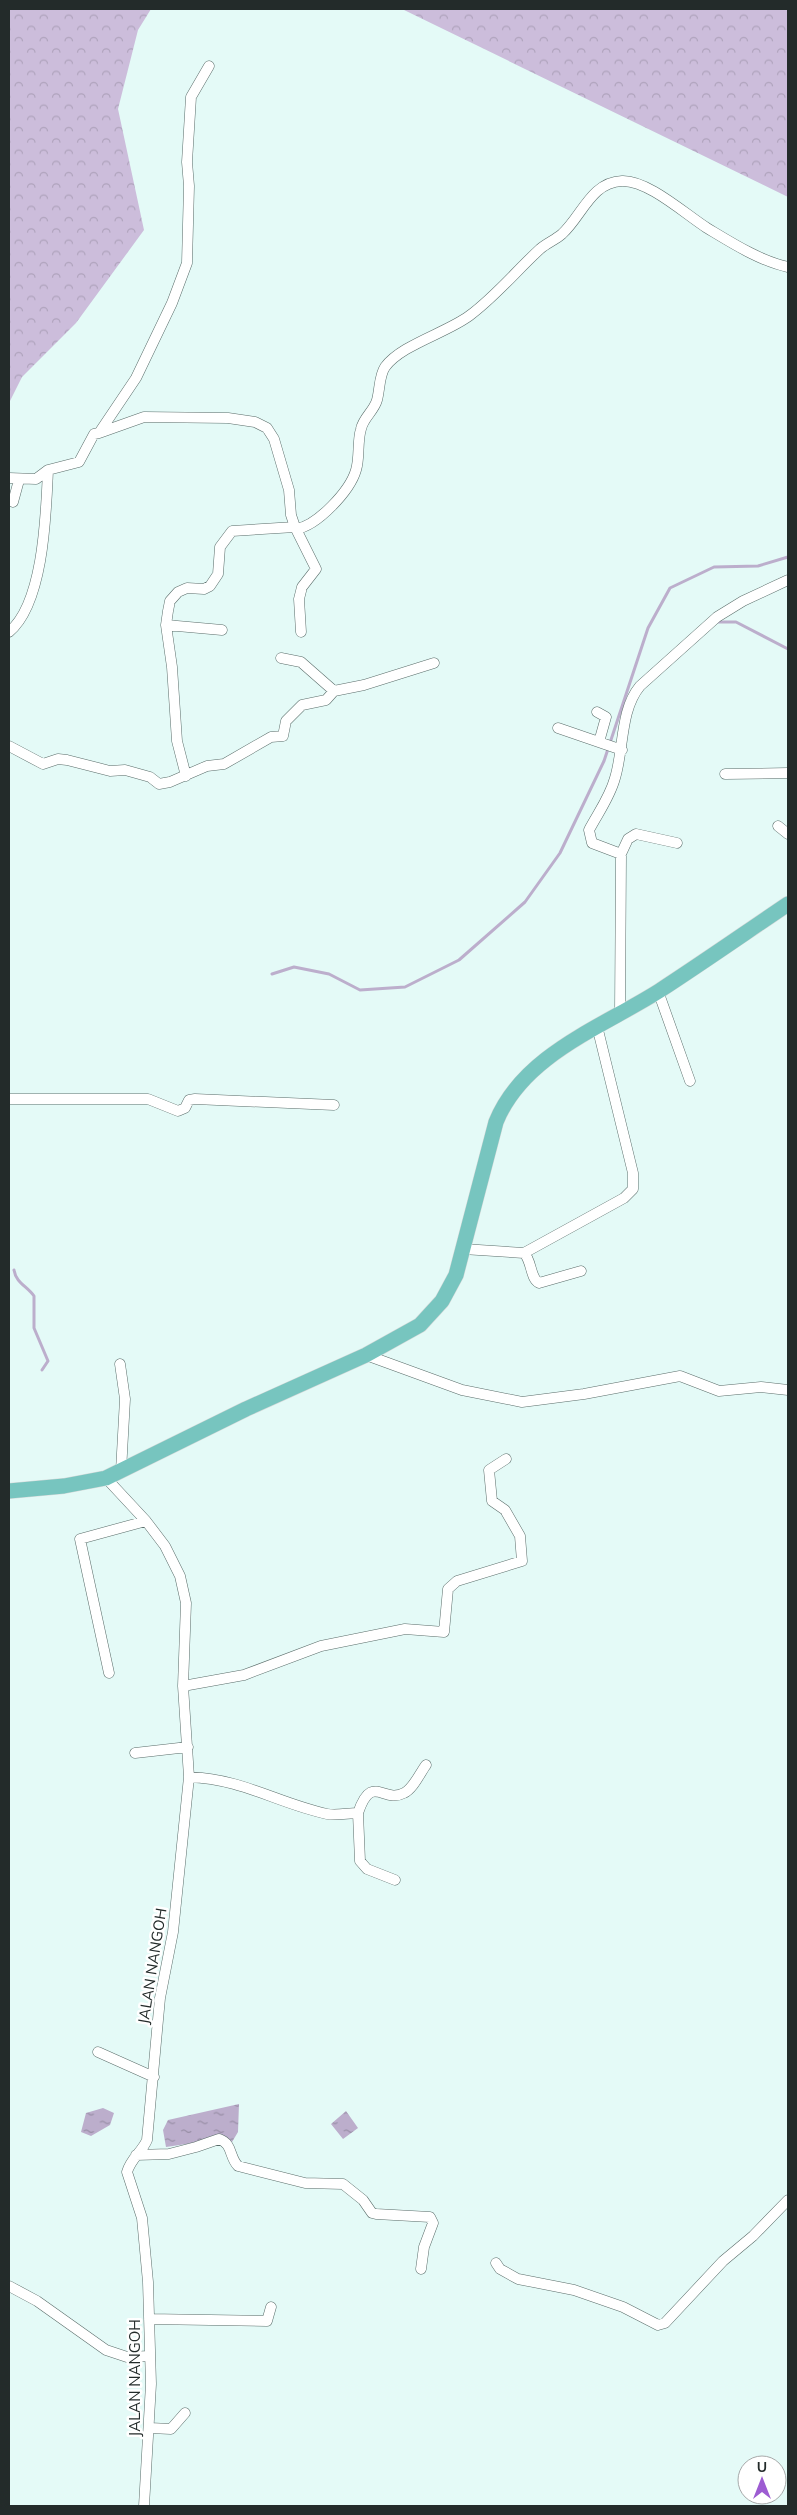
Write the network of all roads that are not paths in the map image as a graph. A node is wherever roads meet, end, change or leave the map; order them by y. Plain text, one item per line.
1 (209, 66) dead end
2 (788, 267) edge
3 (99, 433) junction
4 (48, 470) junction
5 (14, 479) edge
6 (13, 502) dead end
7 (295, 528) junction
8 (788, 580) edge
9 (166, 625) junction
10 (222, 630) dead end
11 (9, 632) edge
12 (301, 632) dead end
13 (282, 658) dead end
14 (434, 663) dead end
15 (334, 691) junction
16 (597, 712) dead end
17 (558, 728) dead end
18 (601, 742) junction
19 (9, 746) edge
20 (619, 749) junction
21 (788, 773) edge
22 (725, 774) dead end
23 (186, 776) junction
24 (778, 826) dead end
25 (788, 834) edge
26 (677, 843) dead end
27 (621, 854) junction
28 (788, 904) edge
29 (658, 991) junction
30 (620, 1014) junction
31 (597, 1026) junction
32 (690, 1081) dead end
33 (9, 1099) edge
34 (334, 1105) dead end
35 (463, 1249) junction
36 (524, 1253) junction
37 (581, 1271) dead end
38 (366, 1355) junction
39 (120, 1364) dead end
40 (788, 1390) edge
41 (506, 1459) dead end
42 (121, 1471) junction
43 (106, 1478) junction
44 (9, 1491) edge
45 (146, 1520) junction
46 (109, 1673) dead end
47 (182, 1686) junction
48 (188, 1747) junction
49 (135, 1753) dead end
50 (426, 1765) dead end
51 (189, 1777) junction
52 (358, 1813) junction
53 (395, 1880) dead end
54 (98, 2052) dead end
55 (154, 2077) junction
56 (136, 2155) junction
57 (788, 2200) edge
58 (496, 2263) dead end
59 (421, 2269) dead end
60 (9, 2286) edge
61 (271, 2307) dead end
62 (149, 2319) junction
63 (150, 2356) junction
64 (185, 2413) dead end
65 (150, 2428) junction
66 (144, 2506) edge

1 - 3 street
2 - 7 street
3 - 4 street
3 - 7 street
4 - 5 street
4 - 11 street
5 - 6 street
7 - 9 street
7 - 12 street
8 - 20 street
9 - 10 street
9 - 23 street
13 - 15 street
14 - 15 street
15 - 23 street
16 - 18 street
17 - 18 street
18 - 20 street
19 - 23 street
20 - 27 street
21 - 22 street
24 - 25 street
26 - 27 street
27 - 30 street
28 - 29 main road
29 - 30 main road
29 - 32 street
30 - 31 main road
31 - 35 main road
31 - 36 street
33 - 34 street
35 - 36 street
35 - 38 main road
36 - 37 street
38 - 40 street
38 - 42 main road
39 - 42 street
41 - 47 street
42 - 43 main road
43 - 44 main road
43 - 45 street, JALAN NANGOH
45 - 46 street
45 - 47 street, JALAN NANGOH
47 - 48 street, JALAN NANGOH
48 - 49 street
48 - 51 street, JALAN NANGOH
50 - 52 street
51 - 52 street
51 - 55 street, JALAN NANGOH
52 - 53 street
54 - 55 street
55 - 56 street, JALAN NANGOH
56 - 59 street
56 - 62 street, JALAN NANGOH
57 - 58 street
60 - 63 street
61 - 62 street
62 - 63 street, JALAN NANGOH
63 - 65 street, JALAN NANGOH
64 - 65 street
65 - 66 street, JALAN NANGOH

